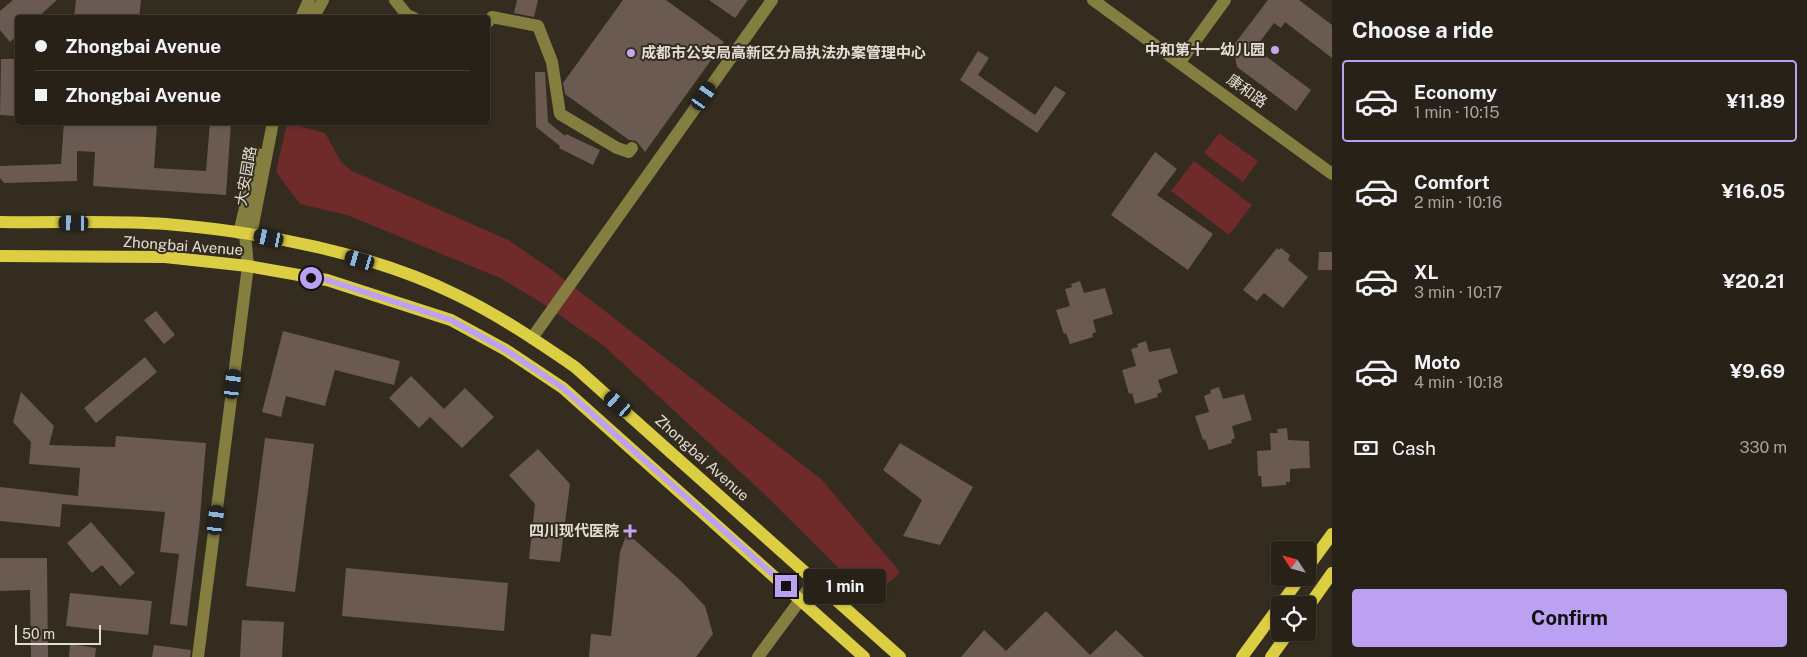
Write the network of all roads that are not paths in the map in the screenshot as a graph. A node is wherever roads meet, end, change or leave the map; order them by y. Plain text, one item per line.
1 (308, 0) edge
2 (323, 0) edge
3 (395, 0) edge
4 (772, 0) edge
5 (1093, 0) edge
6 (1225, 0) edge
7 (302, 15) edge
8 (315, 15) edge
9 (406, 15) edge
10 (490, 20) edge
11 (1180, 62) junction
12 (264, 125) edge
13 (272, 125) edge
14 (632, 148) dead end
15 (1332, 174) edge
16 (0, 222) edge
17 (245, 234) junction
18 (0, 256) edge
19 (248, 266) junction
20 (532, 338) junction
21 (1332, 534) edge
22 (1316, 556) edge
23 (1332, 573) edge
24 (815, 580) junction
25 (1294, 586) edge
26 (1316, 596) edge
27 (800, 599) junction
28 (1283, 641) edge
29 (198, 657) edge
30 (758, 657) edge
31 (864, 657) edge
32 (900, 657) edge
33 (1242, 657) edge
34 (1271, 657) edge

1 - 7 street
2 - 8 street
3 - 9 street
4 - 20 street
5 - 11 street, 康和路
6 - 11 street
10 - 14 street
11 - 15 street, 康和路
12 - 17 street
13 - 17 street, 大安园路
16 - 17 main road, Zhongbai Avenue
17 - 19 street
17 - 20 main road, Zhongbai Avenue
18 - 19 main road, Zhongbai Avenue
19 - 27 main road, Zhongbai Avenue
19 - 29 street
20 - 24 main road, Zhongbai Avenue
21 - 22 main road
23 - 26 main road
24 - 27 street
24 - 32 main road, Zhongbai Avenue
25 - 33 main road
27 - 30 street
27 - 31 main road, Zhongbai Avenue
28 - 34 main road

